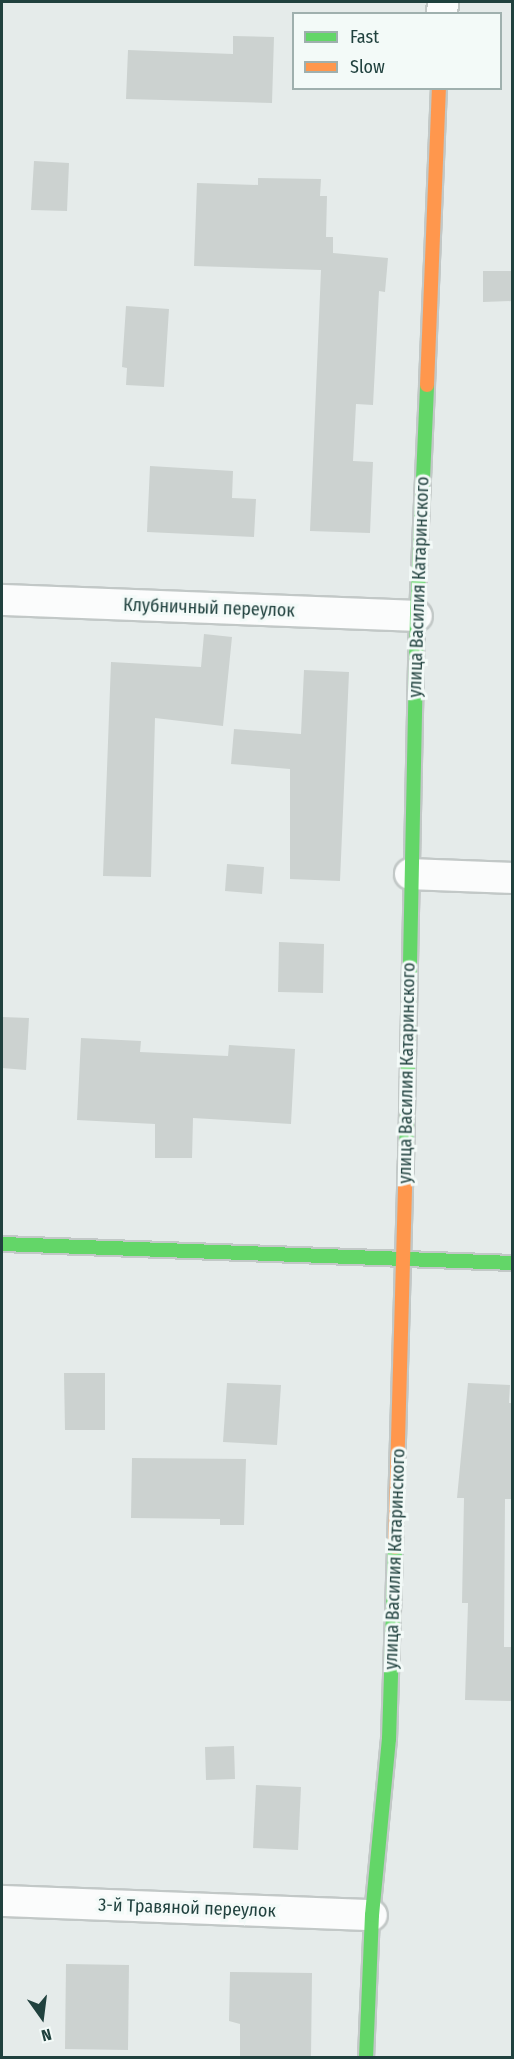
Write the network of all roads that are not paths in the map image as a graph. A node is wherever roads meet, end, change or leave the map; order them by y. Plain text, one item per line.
1 (439, 90) edge
2 (2, 600) edge
3 (417, 616) junction
4 (410, 874) junction
5 (513, 878) edge
6 (2, 1244) edge
7 (404, 1260) junction
8 (513, 1263) edge
9 (2, 1902) edge
10 (372, 1915) junction
11 (366, 2058) edge

1 - 3 street, улица Василия Катаринского
2 - 3 street, Клубничный переулок
3 - 4 street, улица Василия Катаринского
4 - 5 street
4 - 7 street, улица Василия Катаринского
6 - 7 street
7 - 8 street
7 - 10 street, улица Василия Катаринского
9 - 10 street, 3-й Травяной переулок
10 - 11 street, улица Василия Катаринского

